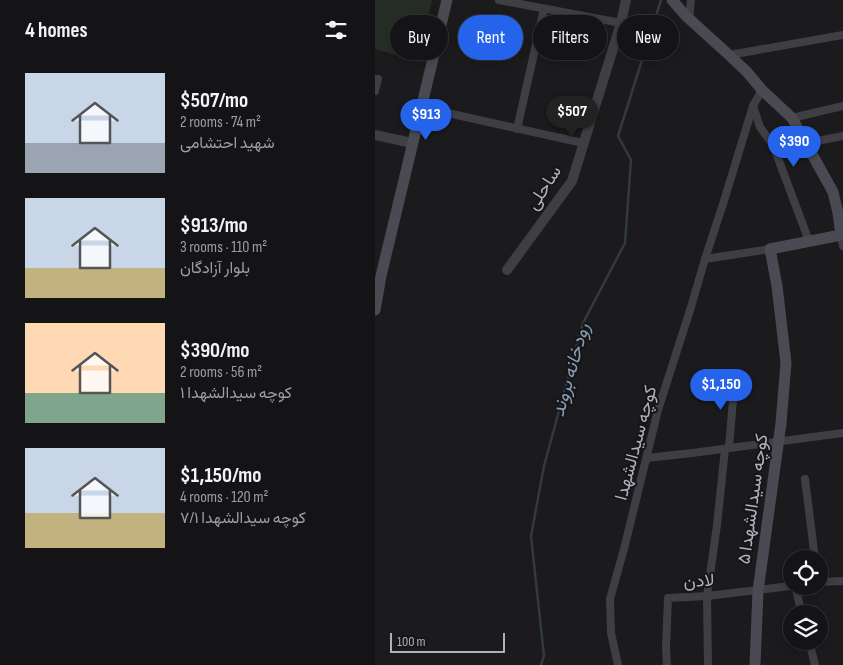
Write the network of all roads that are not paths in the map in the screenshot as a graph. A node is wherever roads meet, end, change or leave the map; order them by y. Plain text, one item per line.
1 (447, 0) edge
2 (499, 0) edge
3 (626, 0) edge
4 (672, 0) edge
5 (691, 0) edge
6 (544, 9) junction
7 (623, 15) edge
8 (688, 17) junction
9 (617, 22) edge
10 (843, 35) edge
11 (617, 36) edge
12 (729, 55) junction
13 (375, 79) edge
14 (762, 90) junction
15 (375, 91) edge
16 (753, 106) junction
17 (843, 106) edge
18 (421, 107) junction
19 (792, 118) junction
20 (517, 129) junction
21 (375, 135) edge
22 (843, 136) edge
23 (413, 143) junction
24 (583, 143) junction
25 (807, 143) junction
26 (838, 191) edge
27 (842, 240) edge
28 (809, 241) junction
29 (770, 249) junction
30 (705, 260) junction
31 (507, 270) dead end
32 (381, 276) junction
33 (375, 294) edge
34 (375, 310) edge
35 (735, 376) dead end
36 (843, 433) edge
37 (778, 442) junction
38 (727, 449) junction
39 (647, 458) junction
40 (805, 479) dead end
41 (814, 550) edge
42 (828, 582) edge
43 (843, 583) edge
44 (783, 587) edge
45 (758, 591) junction
46 (707, 596) junction
47 (811, 650) edge
48 (618, 665) edge
49 (667, 665) edge
50 (708, 665) edge
51 (755, 665) edge
52 (815, 665) edge

1 - 18 main road
2 - 6 street
3 - 7 street, ساحلی
4 - 8 main road
5 - 8 street
6 - 9 street
6 - 20 street
8 - 12 main road
10 - 12 street
11 - 24 street, ساحلی
12 - 14 main road
13 - 15 street
14 - 16 street, کوچه سیدالشهدا
14 - 19 main road
16 - 28 street
16 - 30 street, کوچه سیدالشهدا
17 - 19 street
18 - 20 street
18 - 23 main road
19 - 25 main road
20 - 24 street
21 - 23 street
22 - 25 street
23 - 32 main road
24 - 31 street, ساحلی
25 - 26 main road
26 - 27 main road
27 - 28 main road
28 - 29 main road
29 - 30 street
29 - 37 main road, کوچه سیدالشهدا ۵
30 - 39 street, کوچه سیدالشهدا
32 - 33 main road
32 - 34 main road
35 - 38 street
36 - 37 street
37 - 38 street
37 - 45 main road, کوچه سیدالشهدا ۵
38 - 39 street
38 - 46 street
39 - 48 street, کوچه سیدالشهدا
40 - 41 street
42 - 43 street
44 - 45 street, لادن
45 - 46 street, لادن
45 - 51 main road, کوچه سیدالشهدا ۵
46 - 49 street, لادن
46 - 50 street
47 - 52 street

